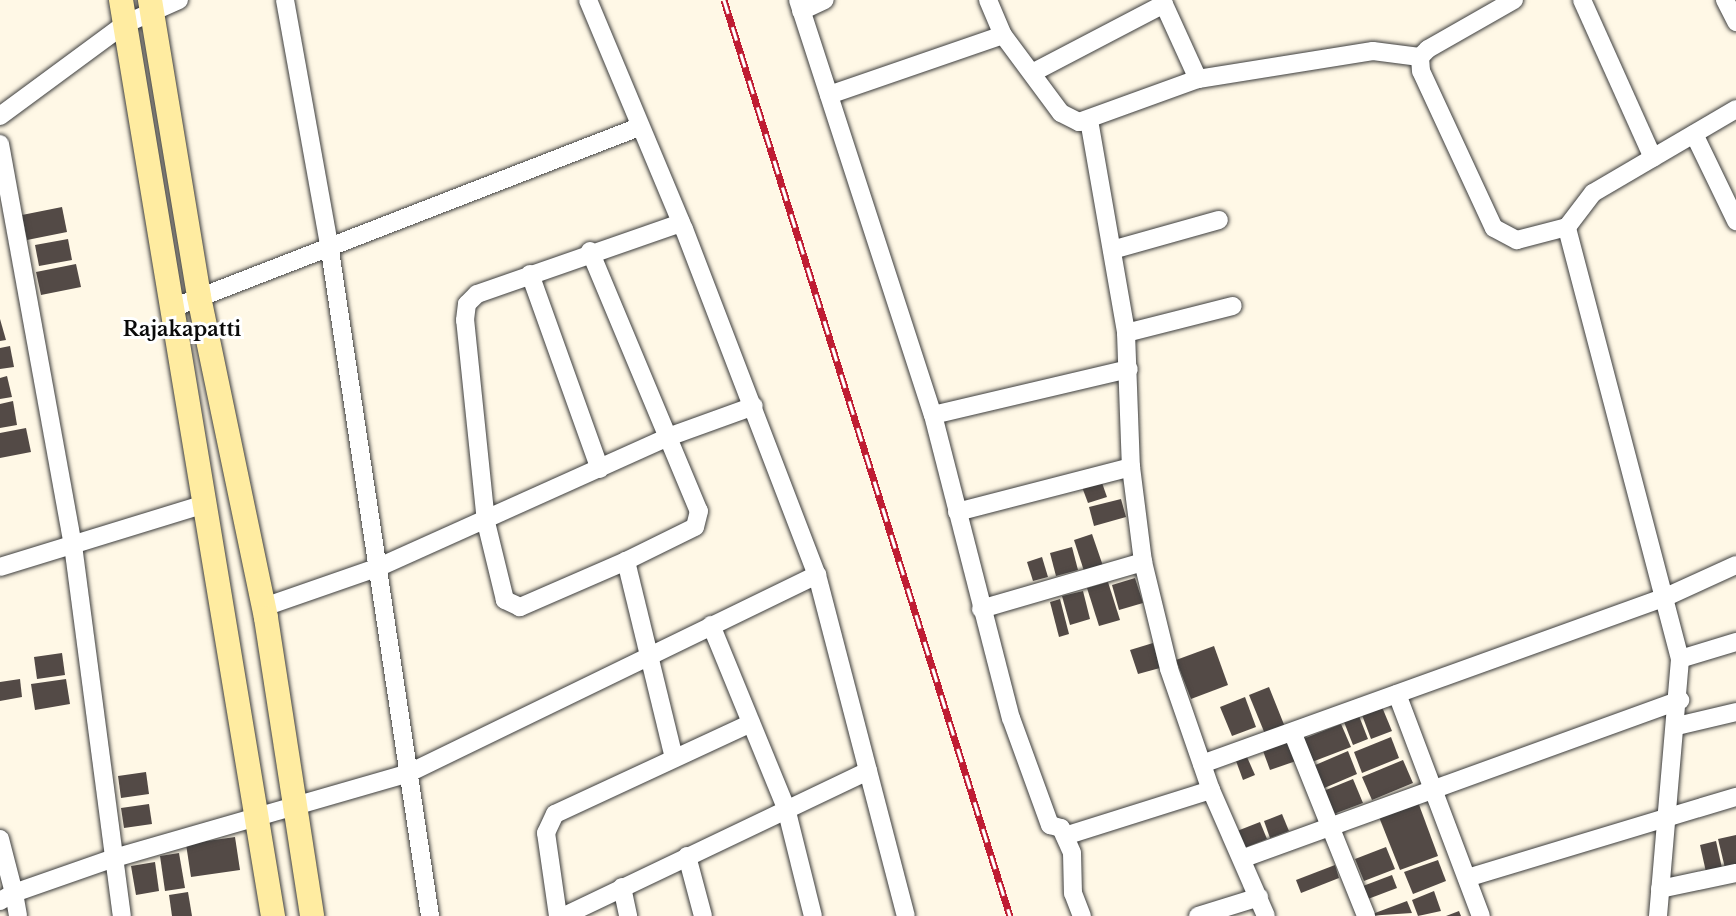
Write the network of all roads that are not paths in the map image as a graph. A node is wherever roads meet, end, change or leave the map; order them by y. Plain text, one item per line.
1 (121, 0) edge
2 (179, 0) edge
3 (285, 0) edge
4 (588, 0) edge
5 (825, 0) edge
6 (988, 0) edge
7 (1514, 0) edge
8 (1581, 0) edge
9 (1725, 0) edge
10 (1163, 2) edge
11 (800, 5) edge
12 (151, 6) edge
13 (1736, 22) edge
14 (125, 24) junction
15 (1003, 35) junction
16 (1420, 57) junction
17 (1032, 73) junction
18 (1198, 78) junction
19 (830, 95) junction
20 (1736, 109) edge
21 (0, 116) edge
22 (1089, 120) junction
23 (638, 127) junction
24 (1694, 134) junction
25 (0, 144) edge
26 (1653, 158) junction
27 (1220, 220) dead end
28 (1736, 221) edge
29 (681, 223) junction
30 (1567, 227) junction
31 (329, 244) junction
32 (1112, 250) junction
33 (590, 251) junction
34 (530, 274) junction
35 (199, 297) junction
36 (1233, 306) dead end
37 (175, 307) junction
38 (1126, 333) junction
39 (1129, 369) junction
40 (754, 406) junction
41 (933, 415) junction
42 (671, 436) junction
43 (1131, 467) junction
44 (600, 469) junction
45 (202, 505) junction
46 (957, 512) junction
47 (486, 522) junction
48 (74, 545) junction
49 (626, 561) junction
50 (1143, 562) junction
51 (1736, 565) edge
52 (0, 567) edge
53 (379, 567) junction
54 (817, 575) junction
55 (1668, 596) junction
56 (264, 607) junction
57 (981, 609) junction
58 (711, 625) junction
59 (1736, 642) edge
60 (648, 655) junction
61 (1680, 659) junction
62 (1397, 694) junction
63 (1680, 700) junction
64 (1736, 712) edge
65 (751, 723) junction
66 (1677, 726) junction
67 (1293, 734) junction
68 (674, 758) junction
69 (1202, 764) junction
70 (868, 771) junction
71 (409, 773) junction
72 (1433, 786) junction
73 (1210, 790) junction
74 (1736, 797) edge
75 (298, 807) junction
76 (786, 808) junction
77 (1667, 816) junction
78 (256, 818) junction
79 (1329, 829) junction
80 (1065, 836) junction
81 (0, 839) edge
82 (687, 856) junction
83 (1244, 858) junction
84 (111, 859) junction
85 (1736, 873) edge
86 (1467, 878) junction
87 (622, 887) junction
88 (1660, 889) junction
89 (7, 897) edge
90 (1259, 897) junction
91 (18, 916) edge
92 (122, 916) edge
93 (273, 916) edge
94 (312, 916) edge
95 (430, 916) edge
96 (558, 916) edge
97 (564, 916) edge
98 (628, 916) edge
99 (703, 916) edge
100 (813, 916) edge
101 (906, 916) edge
102 (1082, 916) edge
103 (1198, 916) edge
104 (1266, 916) edge
105 (1366, 916) edge
106 (1481, 916) edge
107 (1658, 916) edge

1 - 14 main road
2 - 12 street
3 - 31 street
4 - 23 street
5 - 11 street
6 - 15 street
7 - 16 street
8 - 26 street
9 - 13 street
10 - 17 street
10 - 18 street
11 - 19 street
12 - 14 street
12 - 35 main road
14 - 21 street
14 - 37 main road
15 - 17 street
15 - 19 street
16 - 18 street
16 - 30 street
17 - 22 street
18 - 22 street
19 - 41 street
20 - 24 street
22 - 32 street
23 - 29 street
23 - 31 street
24 - 26 street
24 - 28 street
25 - 48 street
26 - 30 street
27 - 32 street
29 - 33 street
29 - 40 street
30 - 55 street
31 - 35 street
31 - 53 street
32 - 38 street
33 - 34 street
33 - 42 street
34 - 44 street
34 - 47 street
35 - 37 street
35 - 56 main road
36 - 38 street
37 - 45 main road
38 - 39 street
39 - 41 street
39 - 43 street
40 - 42 street
40 - 54 street
41 - 46 street
42 - 44 street
42 - 49 street
43 - 46 street
43 - 50 street
44 - 47 street
45 - 48 street
45 - 78 main road
46 - 57 street
47 - 49 street
47 - 53 street
48 - 52 street
48 - 84 street
49 - 60 street
50 - 57 street
50 - 69 street
51 - 55 street
53 - 56 street
53 - 71 street
54 - 58 street
54 - 70 street
55 - 61 street
55 - 62 street
56 - 75 main road
57 - 80 street
58 - 60 street
58 - 65 street
59 - 61 street
60 - 68 street
60 - 71 street
61 - 63 street
62 - 67 street
62 - 72 street
63 - 66 street
63 - 72 street
64 - 66 street
65 - 68 street
65 - 76 street
66 - 77 street
67 - 69 street
67 - 79 street
68 - 96 street
69 - 73 street
70 - 76 street
70 - 101 street
71 - 75 street
71 - 95 street
72 - 79 street
72 - 86 street
73 - 80 street
73 - 83 street
74 - 77 street
75 - 78 street
75 - 94 main road
76 - 82 street
76 - 100 street
77 - 86 street
77 - 88 street
78 - 84 street
78 - 93 main road
79 - 83 street
79 - 105 street
80 - 102 street
81 - 89 street
82 - 87 street
82 - 99 street
83 - 90 street
84 - 89 street
84 - 92 street
85 - 88 street
86 - 106 street
87 - 97 street
87 - 98 street
88 - 107 street
89 - 91 street
90 - 103 street
90 - 104 street

